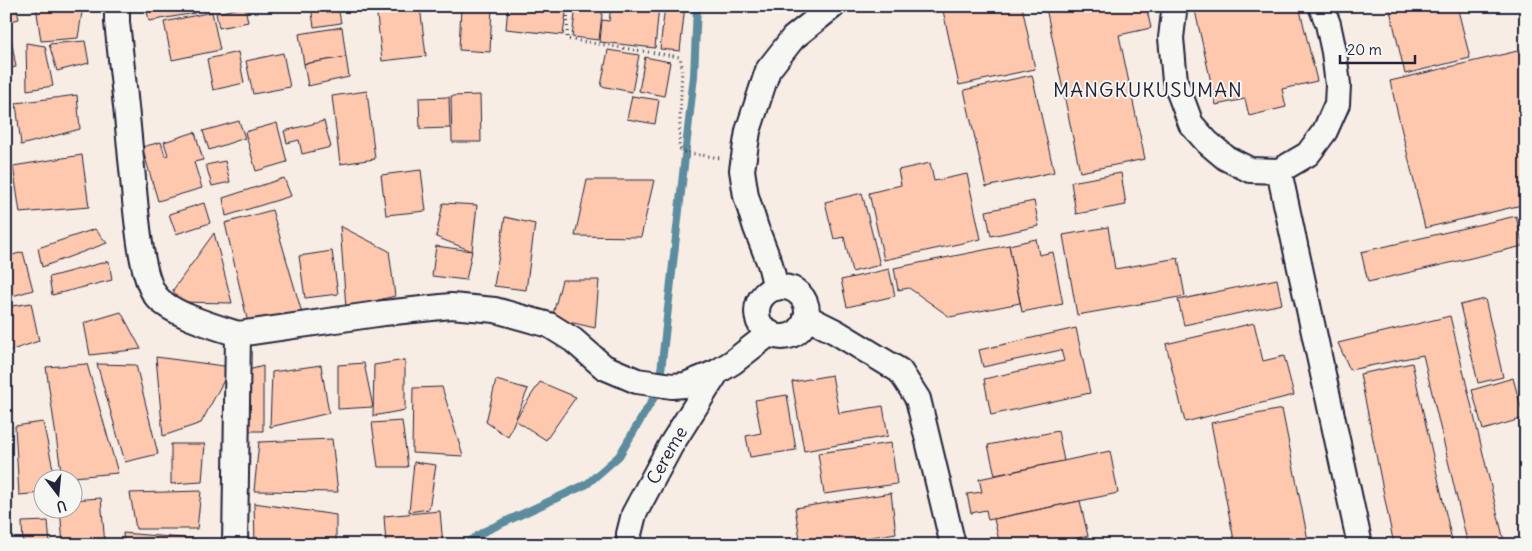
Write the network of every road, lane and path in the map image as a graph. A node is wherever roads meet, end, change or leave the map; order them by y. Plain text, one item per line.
1 (117, 6) edge
2 (568, 6) edge
3 (833, 6) edge
4 (1176, 6) edge
5 (1321, 6) edge
6 (714, 157) dead end
7 (1279, 171) junction
8 (776, 288) junction
9 (806, 317) junction
10 (770, 333) junction
11 (238, 334) junction
12 (717, 372) junction
13 (235, 545) edge
14 (630, 545) edge
15 (953, 545) edge
16 (1360, 545) edge

1 - 11 street
2 - 6 path
3 - 8 street
4 - 7 street
5 - 7 street
7 - 16 street
8 - 9 street
8 - 10 street
9 - 10 street
9 - 15 street
10 - 12 street
11 - 12 street
11 - 13 street
12 - 14 street, Cereme

